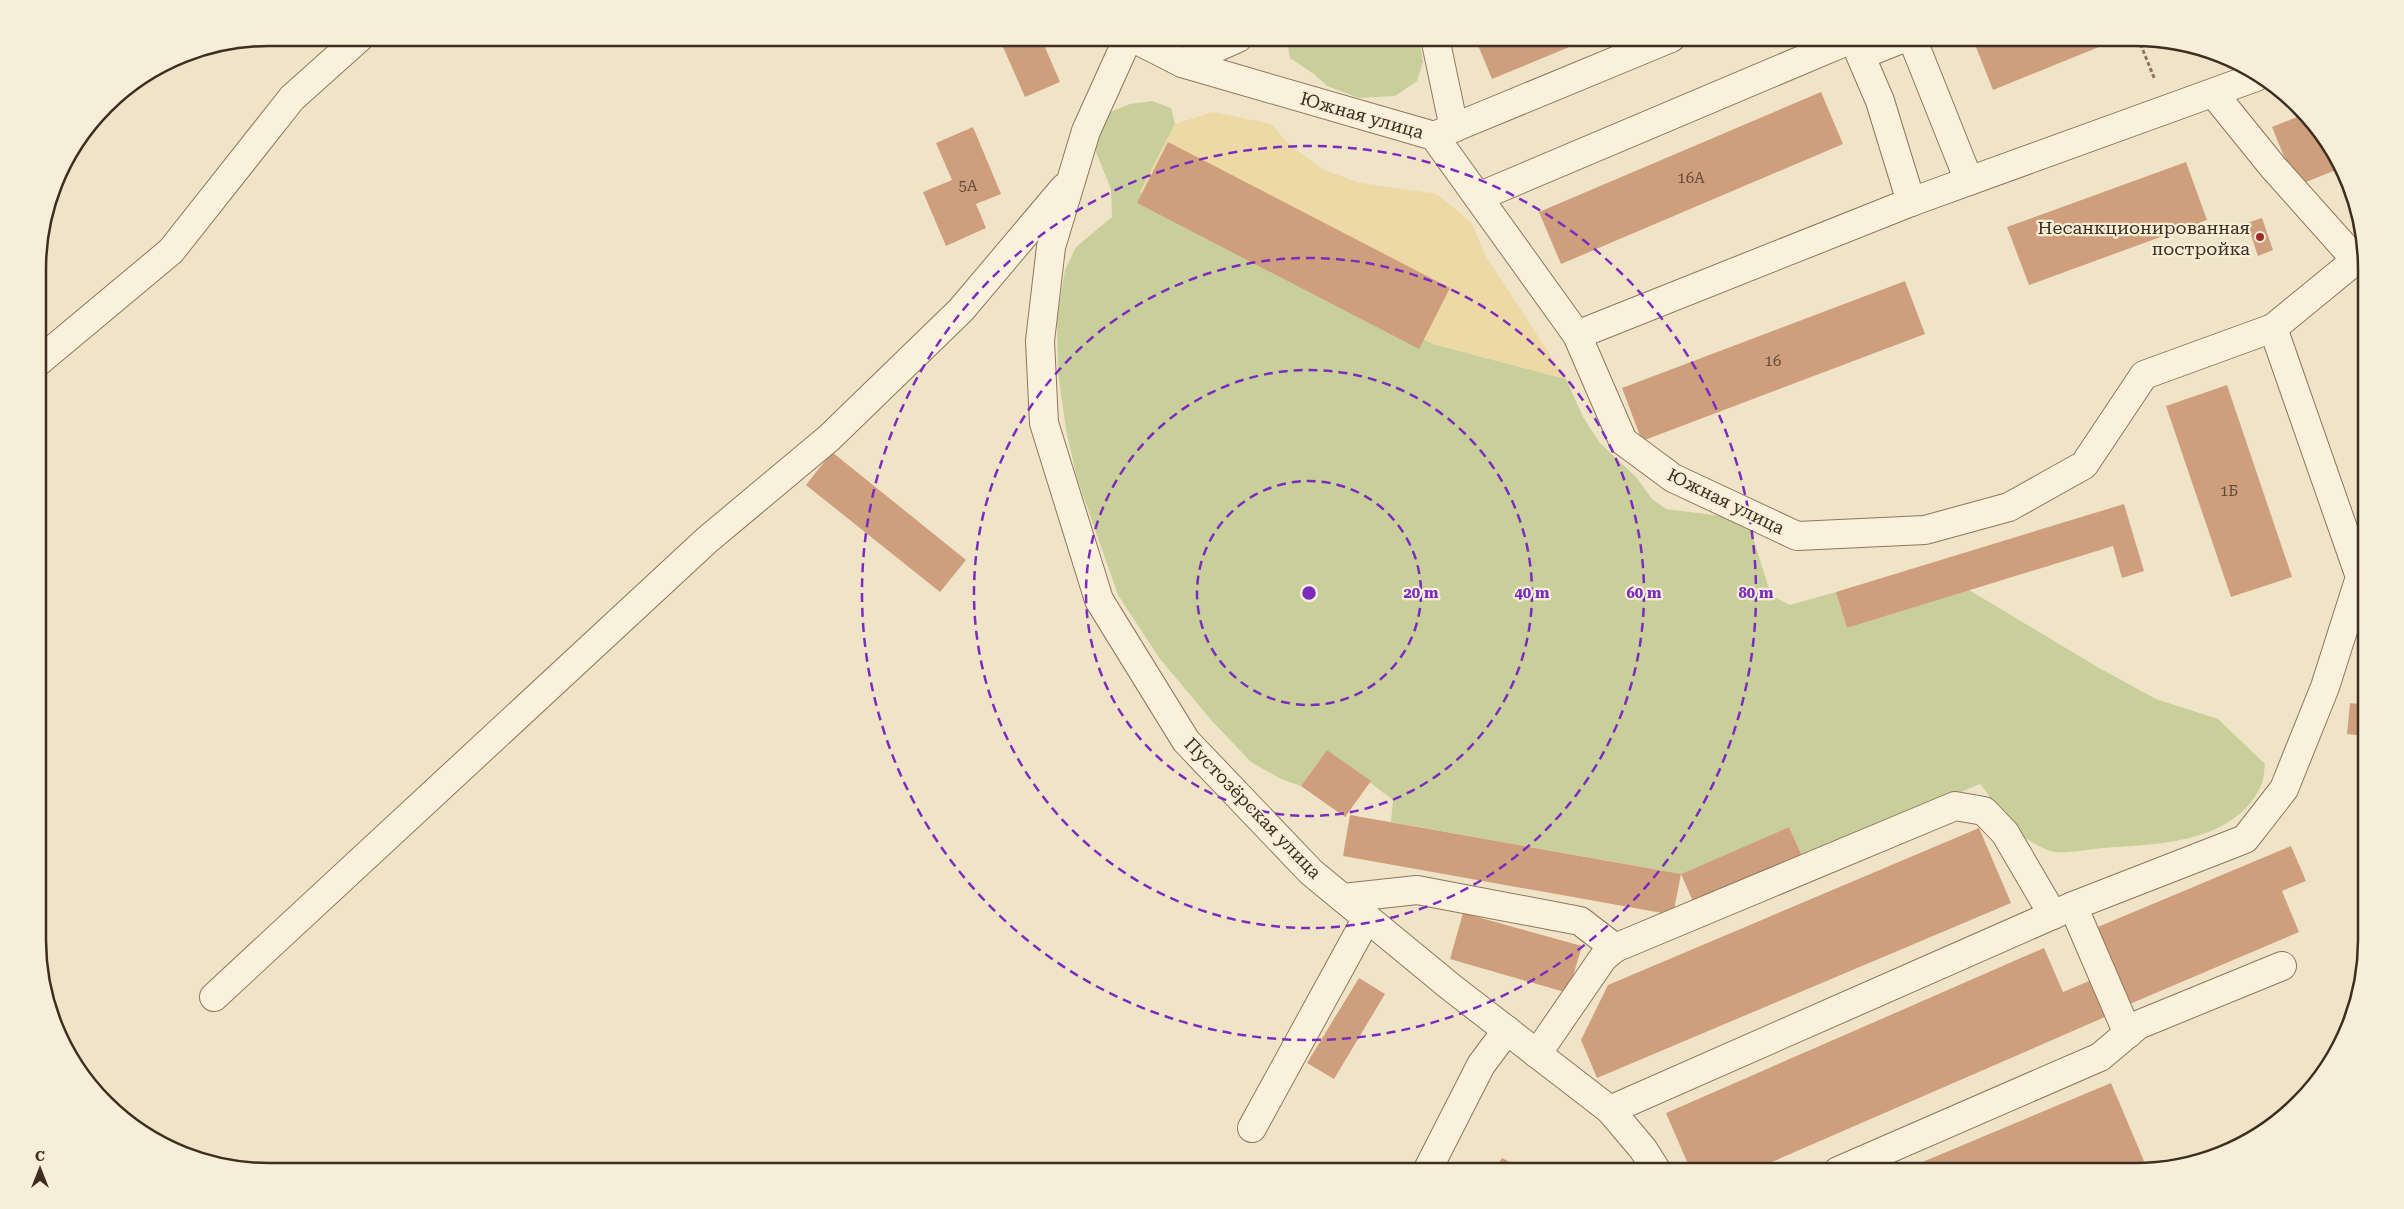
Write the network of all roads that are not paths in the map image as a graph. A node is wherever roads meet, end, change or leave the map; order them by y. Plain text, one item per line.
1 (350, 46) edge
2 (1124, 46) edge
3 (1149, 46) edge
4 (1220, 46) edge
5 (1436, 46) edge
6 (1652, 46) edge
7 (1851, 46) edge
8 (1857, 46) edge
9 (1915, 46) edge
10 (1182, 63) junction
11 (2251, 79) edge
12 (2214, 94) junction
13 (1444, 132) junction
14 (1072, 179) junction
15 (1969, 181) junction
16 (1478, 197) junction
17 (1911, 202) junction
18 (2357, 254) edge
19 (2357, 261) edge
20 (2273, 328) junction
21 (1577, 335) junction
22 (46, 355) edge
23 (2358, 563) edge
24 (2358, 591) edge
25 (1343, 898) junction
26 (2063, 911) junction
27 (1367, 918) junction
28 (1615, 948) junction
29 (2282, 966) dead end
30 (214, 997) dead end
31 (1507, 1030) junction
32 (2128, 1034) junction
33 (1537, 1054) junction
34 (1610, 1110) junction
35 (1252, 1128) dead end
36 (1431, 1163) edge
37 (1652, 1163) edge
38 (1856, 1163) edge

1 - 22 street
2 - 14 street, Пустозёрская улица
3 - 10 street
4 - 10 street
5 - 13 street
6 - 13 street
7 - 16 street
8 - 17 street
9 - 15 street
10 - 13 street, Южная улица
11 - 12 street
12 - 15 street
12 - 18 street
13 - 16 street, Южная улица
14 - 25 street, Пустозёрская улица
14 - 30 street
15 - 17 street
16 - 21 street, Южная улица
17 - 21 street
19 - 20 street, Южная улица
20 - 21 street, Южная улица
20 - 23 street
24 - 26 street
25 - 27 street, Пустозёрская улица
25 - 28 street
26 - 28 street
26 - 32 street
26 - 34 street
27 - 31 street, Пустозёрская улица
27 - 35 street
28 - 33 street
29 - 32 street
31 - 33 street, Пустозёрская улица
31 - 36 street
32 - 38 street
33 - 34 street, Пустозёрская улица
34 - 37 street, Пустозёрская улица

